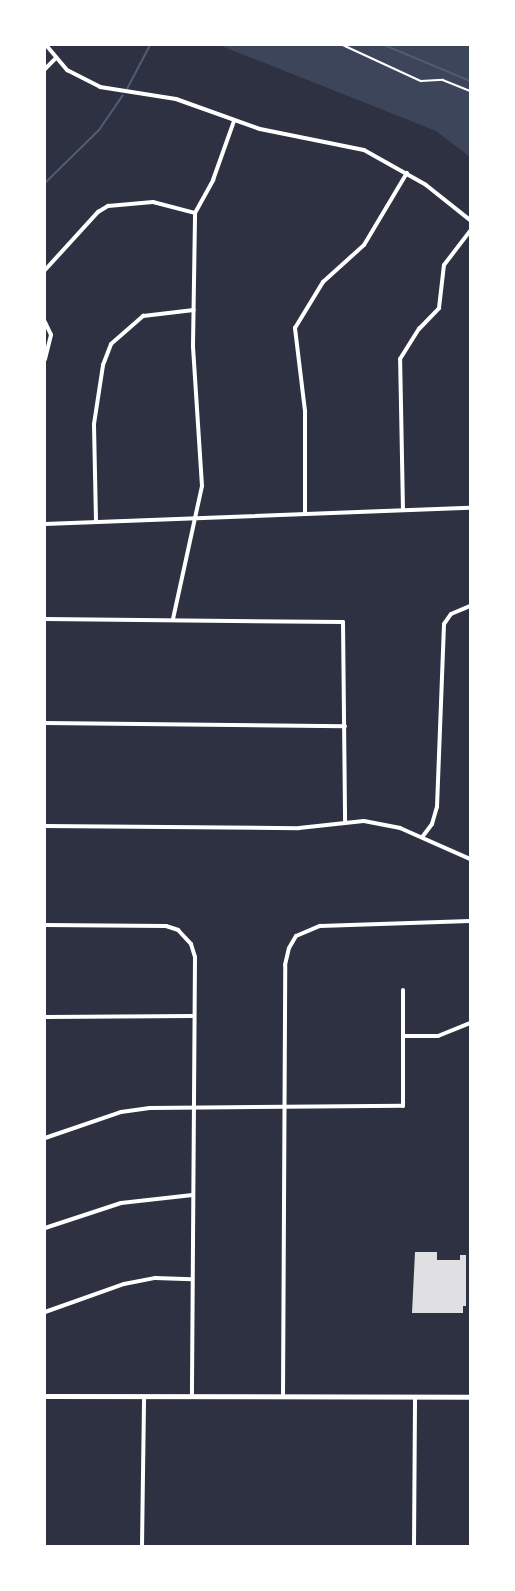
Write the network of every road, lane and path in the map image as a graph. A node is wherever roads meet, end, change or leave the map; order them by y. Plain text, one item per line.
1 (46, 45) edge
2 (343, 45) edge
3 (56, 57) junction
4 (45, 69) edge
5 (470, 91) edge
6 (234, 121) junction
7 (407, 172) junction
8 (195, 213) junction
9 (470, 220) edge
10 (470, 231) edge
11 (45, 270) edge
12 (194, 310) junction
13 (45, 322) edge
14 (45, 359) edge
15 (470, 508) edge
16 (403, 510) junction
17 (305, 514) junction
18 (197, 518) junction
19 (96, 521) junction
20 (45, 525) edge
21 (470, 606) edge
22 (45, 619) edge
23 (173, 619) junction
24 (45, 723) edge
25 (345, 726) junction
26 (345, 821) junction
27 (45, 826) edge
28 (423, 836) junction
29 (470, 859) edge
30 (470, 921) edge
31 (45, 925) edge
32 (403, 990) dead end
33 (192, 1016) junction
34 (45, 1017) edge
35 (470, 1023) edge
36 (403, 1036) junction
37 (193, 1107) junction
38 (283, 1107) junction
39 (45, 1138) edge
40 (193, 1195) junction
41 (45, 1228) edge
42 (192, 1279) junction
43 (45, 1312) edge
44 (45, 1396) edge
45 (144, 1397) junction
46 (192, 1397) junction
47 (415, 1397) junction
48 (470, 1397) edge
49 (283, 1398) junction
50 (142, 1546) edge
51 (414, 1546) edge

1 - 3 street
2 - 5 path
3 - 4 street
3 - 6 street
6 - 7 street
6 - 8 street
7 - 9 street
7 - 17 street
8 - 11 street
8 - 12 street
10 - 16 street
12 - 18 street
12 - 19 street
13 - 14 street
15 - 16 street
16 - 17 street
17 - 18 street
18 - 19 street
18 - 23 street
19 - 20 street
21 - 28 street
22 - 23 street
23 - 25 street
24 - 25 street
25 - 26 street
26 - 27 street
26 - 28 street
28 - 29 street
30 - 38 street
31 - 33 street
32 - 36 street
33 - 34 street
33 - 37 street
35 - 36 street
36 - 38 street
37 - 38 street
37 - 39 street
37 - 40 street
38 - 49 street
40 - 41 street
40 - 42 street
42 - 43 street
42 - 46 street
44 - 45 main road
45 - 46 main road
45 - 50 street
46 - 49 main road
47 - 48 main road
47 - 49 main road
47 - 51 street

